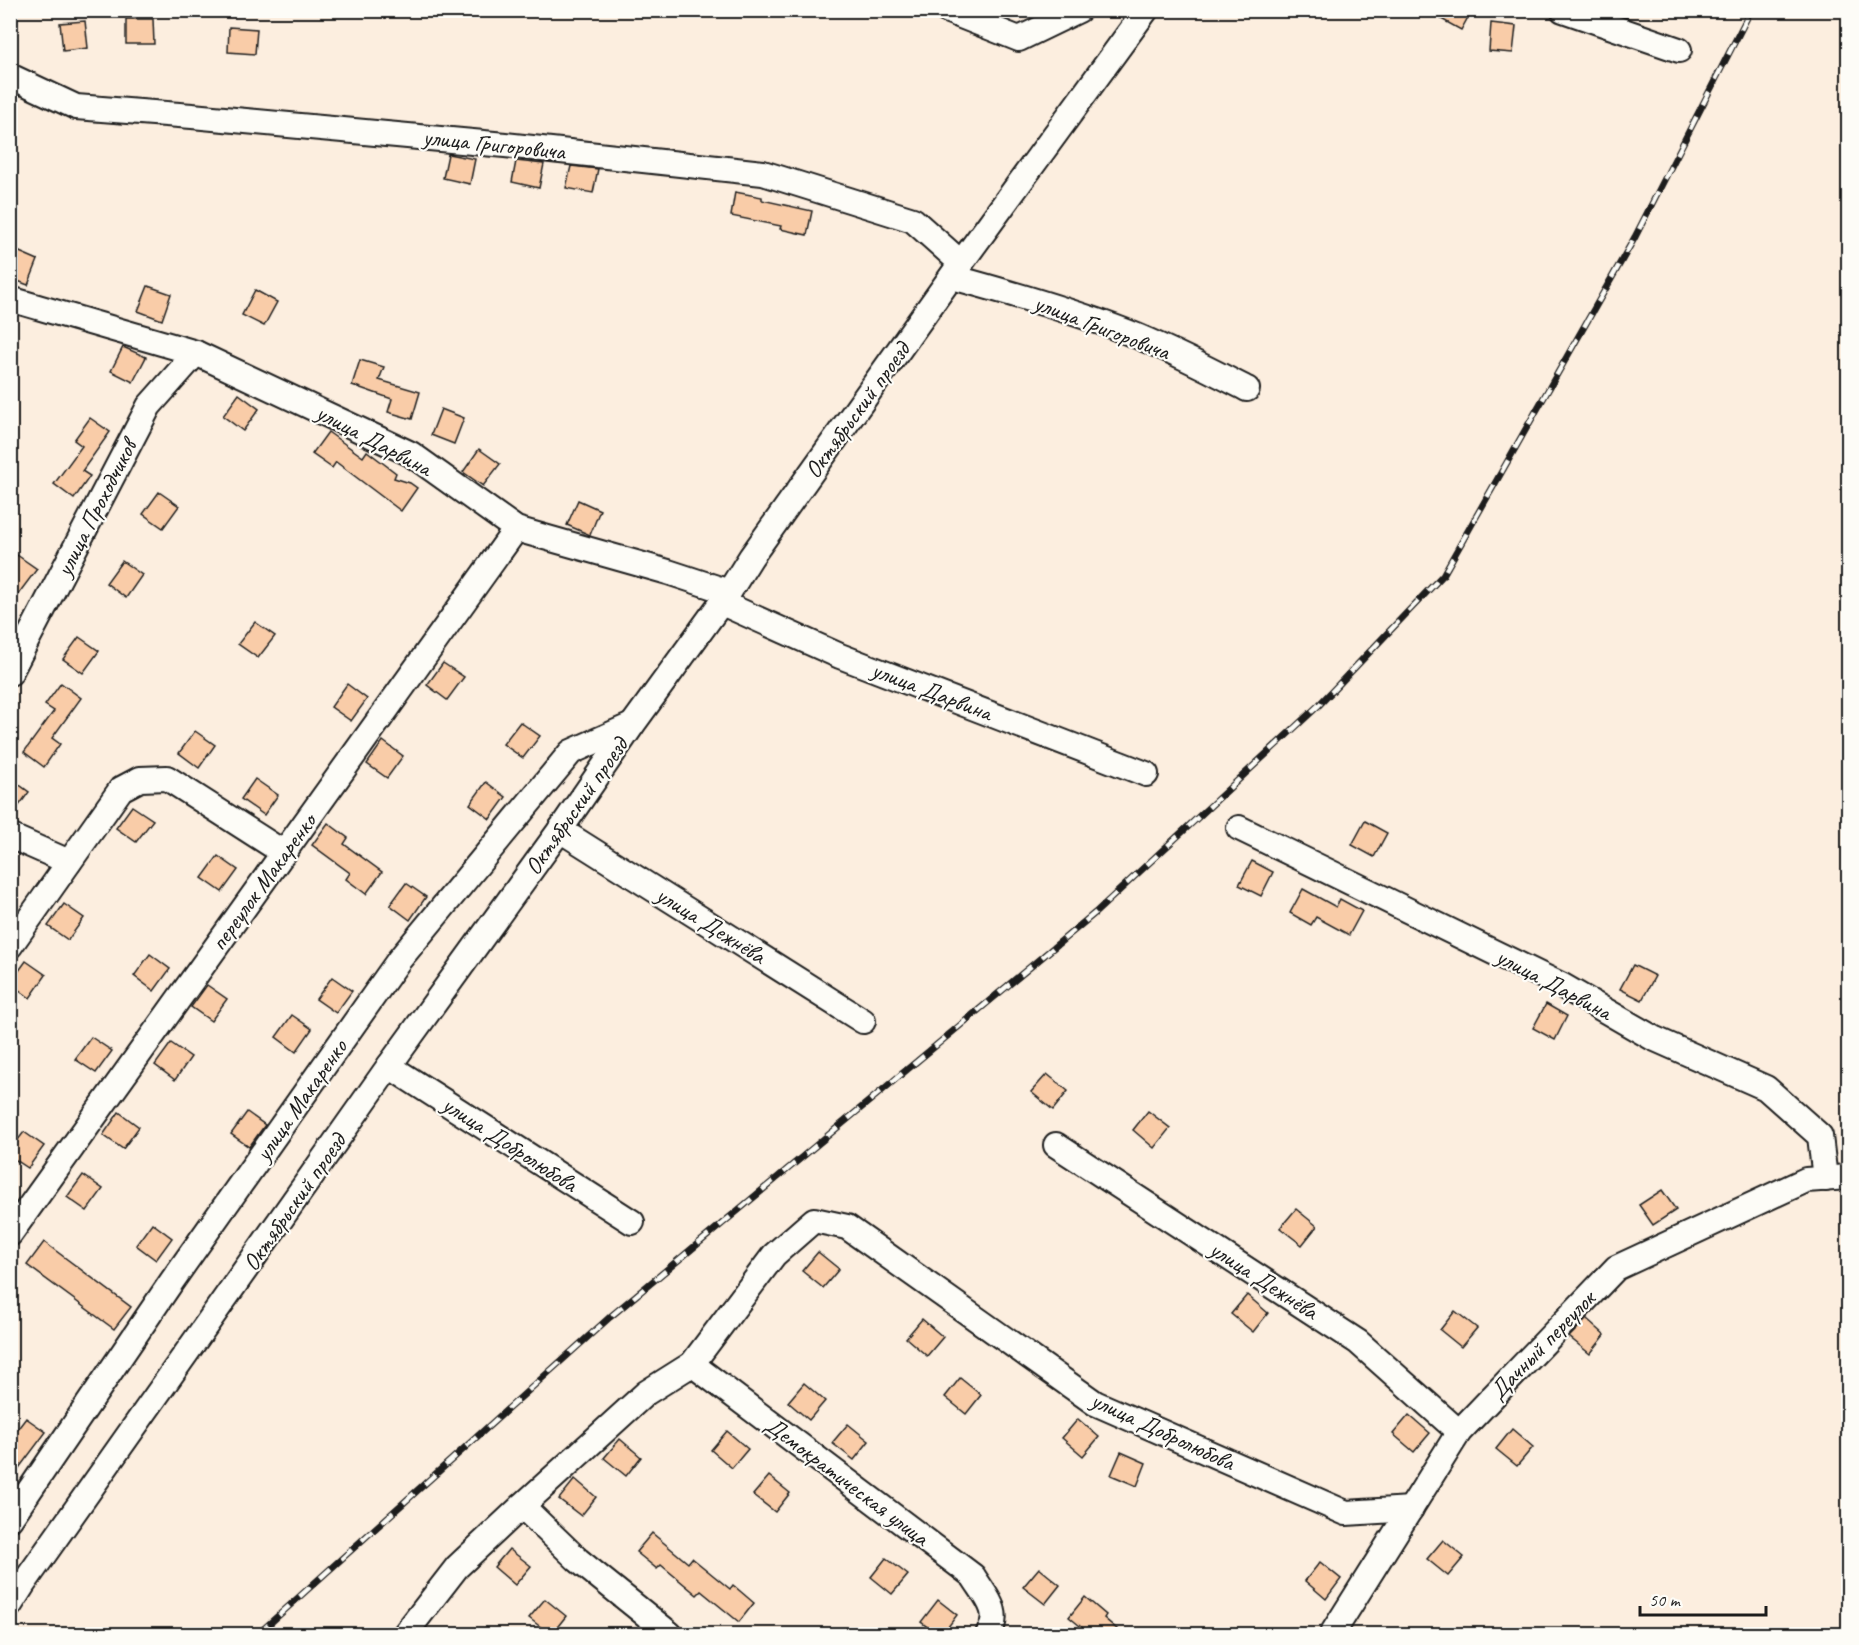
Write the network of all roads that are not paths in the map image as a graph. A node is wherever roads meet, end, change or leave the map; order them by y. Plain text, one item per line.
1 (946, 10) edge
2 (1079, 10) edge
3 (1146, 10) edge
4 (1563, 10) edge
5 (1679, 51) dead end
6 (10, 76) edge
7 (956, 270) junction
8 (10, 299) edge
9 (196, 353) junction
10 (1247, 389) dead end
11 (516, 529) junction
12 (726, 598) junction
13 (10, 673) edge
14 (633, 724) junction
15 (1146, 774) dead end
16 (1239, 828) dead end
17 (560, 830) junction
18 (10, 836) edge
19 (284, 853) junction
20 (69, 862) junction
21 (10, 946) edge
22 (863, 1021) dead end
23 (389, 1066) junction
24 (1056, 1145) dead end
25 (1837, 1178) edge
26 (632, 1222) dead end
27 (10, 1234) edge
28 (692, 1364) junction
29 (1459, 1432) junction
30 (522, 1506) junction
31 (1411, 1509) junction
32 (10, 1519) edge
33 (10, 1605) edge
34 (405, 1635) edge
35 (670, 1635) edge
36 (988, 1635) edge
37 (1332, 1635) edge

1 - 2 street
3 - 7 street, Октябрьский проезд
4 - 5 street
6 - 7 street, улица Григоровича
7 - 10 street, улица Григоровича
7 - 12 street, Октябрьский проезд
8 - 9 street, улица Дарвина
9 - 11 street, улица Дарвина
9 - 13 street, улица Проходчиков
11 - 12 street, улица Дарвина
11 - 19 street, переулок Макаренко
12 - 14 street, Октябрьский проезд
12 - 15 street, улица Дарвина
14 - 17 street, Октябрьский проезд
14 - 32 street, улица Макаренко
16 - 25 street, улица Дарвина
17 - 22 street, улица Дежнёва
17 - 23 street, Октябрьский проезд
18 - 20 street
19 - 20 street
19 - 27 street, переулок Макаренко
20 - 21 street
23 - 26 street, улица Добролюбова
23 - 33 street, Октябрьский проезд
24 - 29 street, улица Дежнёва
25 - 29 street, Дачный переулок
28 - 30 street
28 - 31 street, улица Добролюбова
28 - 36 street, Демократическая улица
29 - 31 street, Дачный переулок
30 - 34 street
30 - 35 street
31 - 37 street, Дачный переулок

